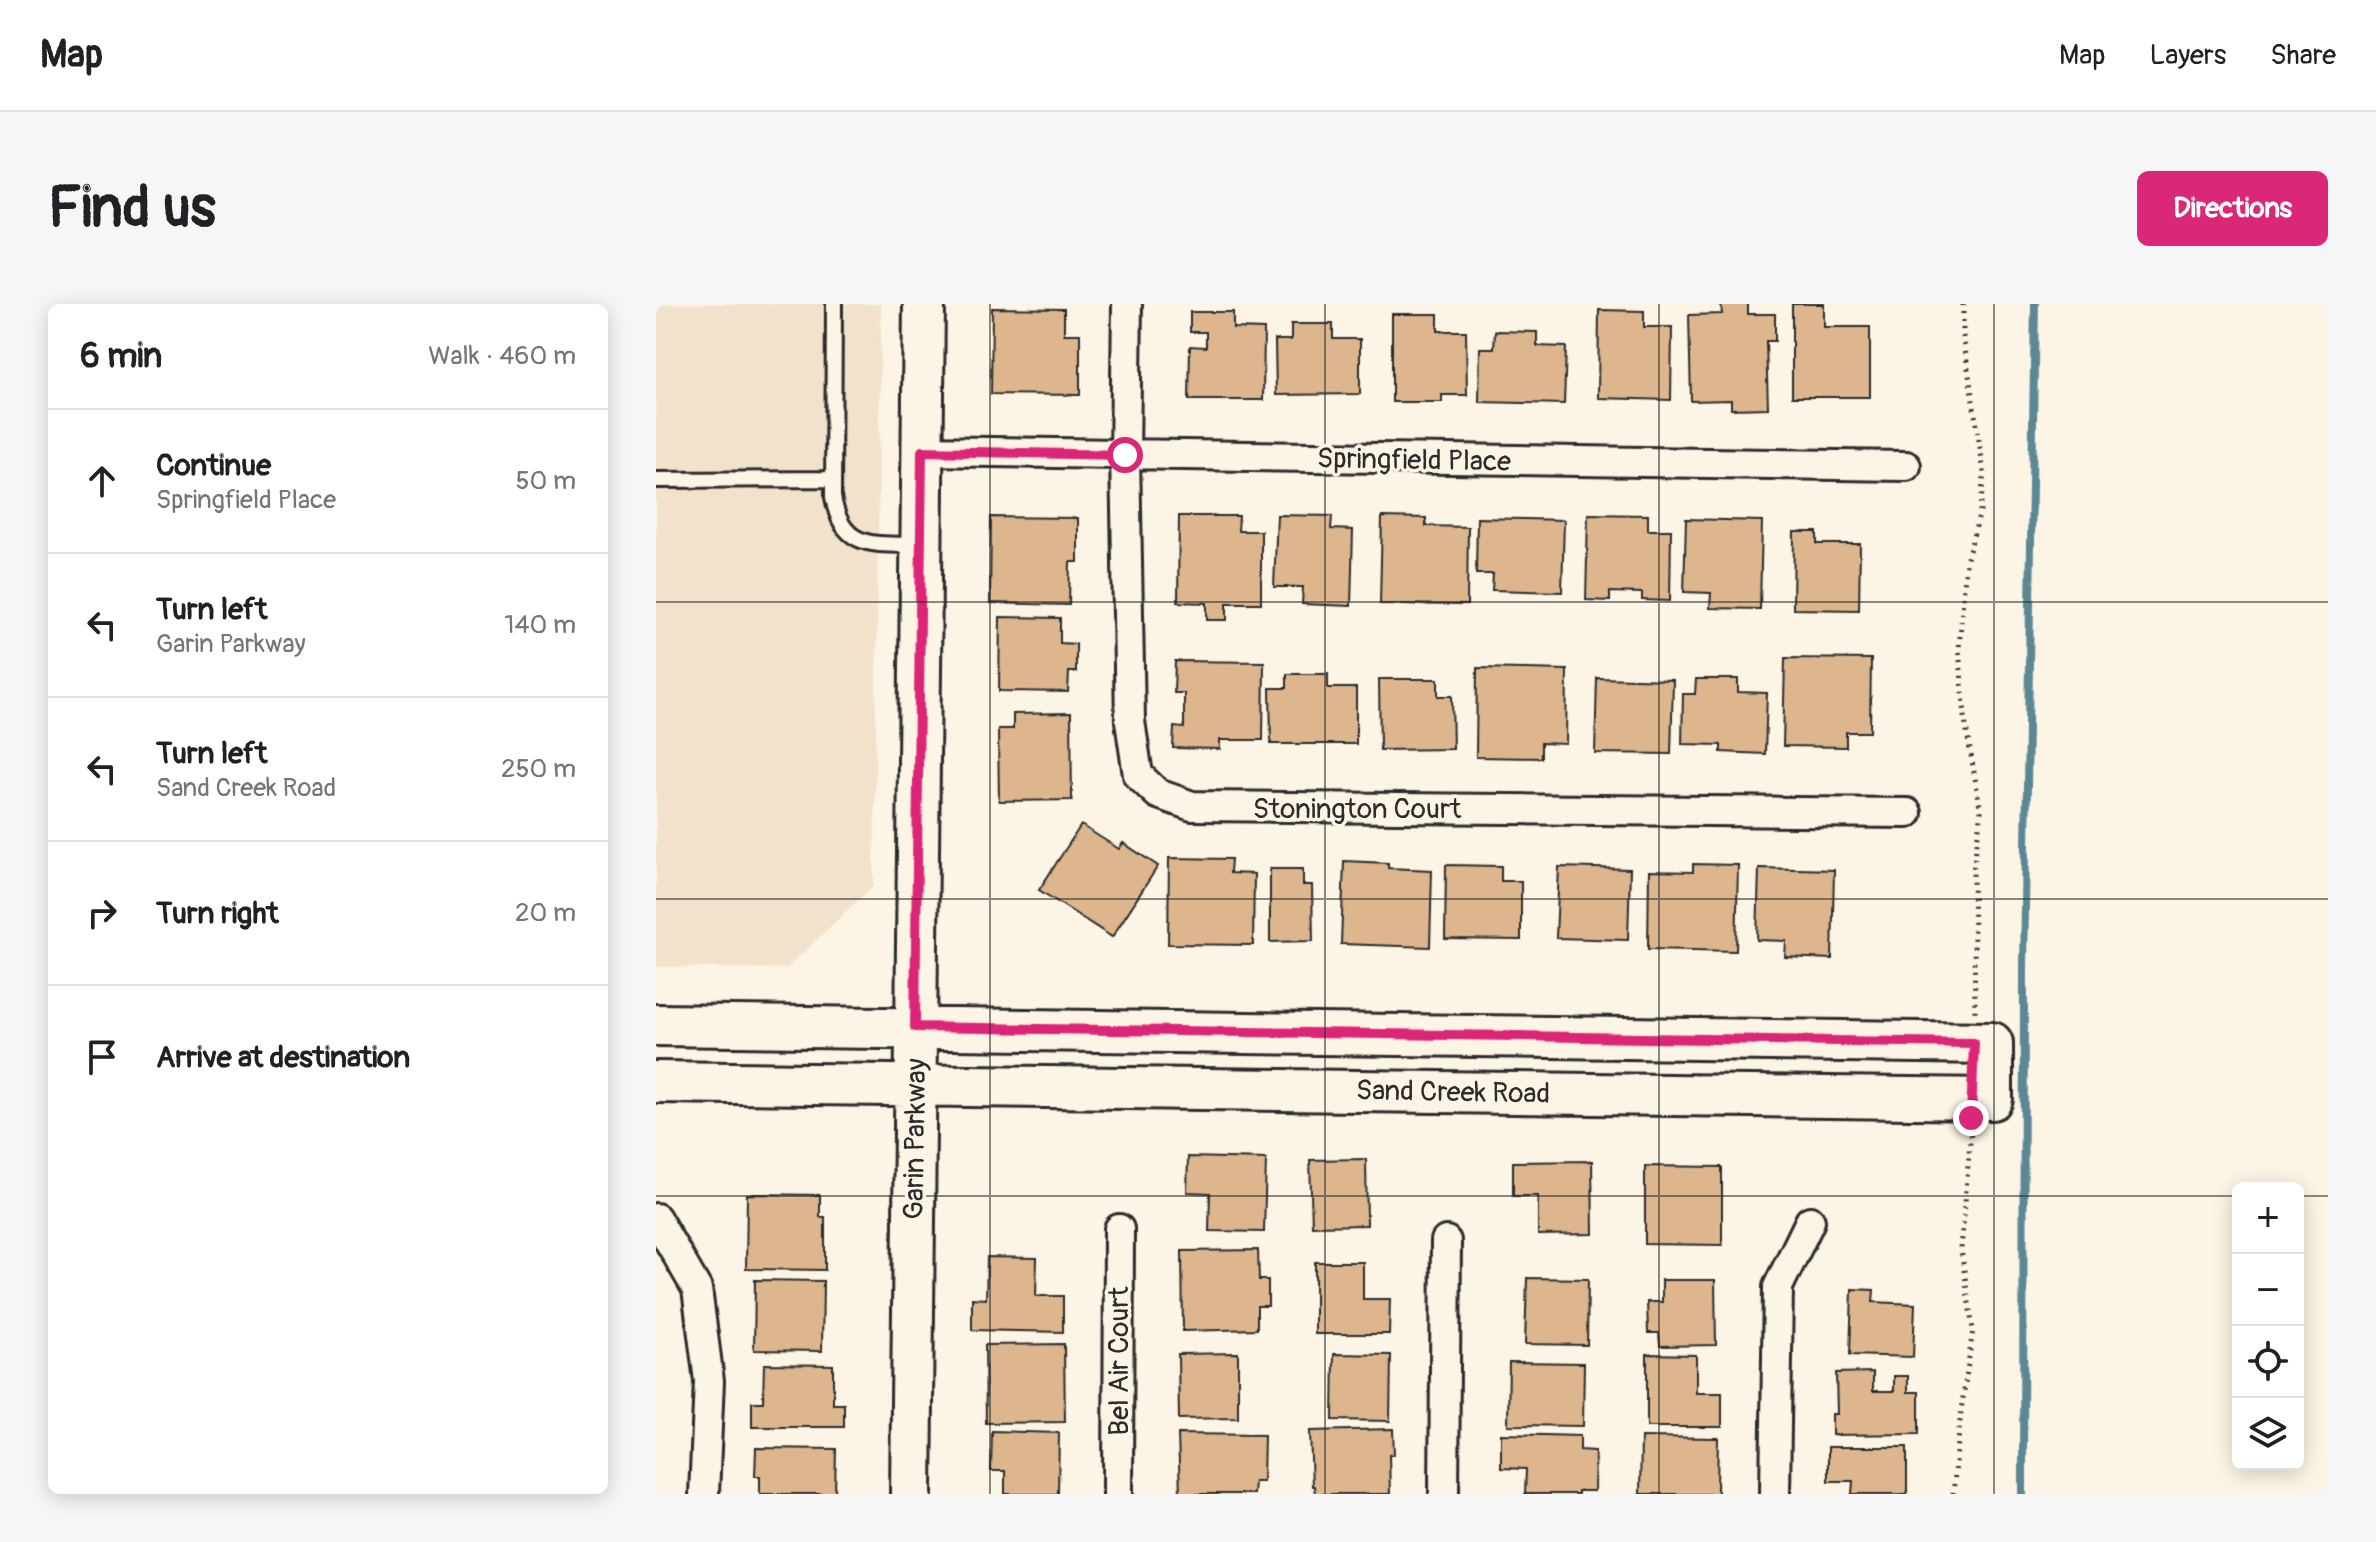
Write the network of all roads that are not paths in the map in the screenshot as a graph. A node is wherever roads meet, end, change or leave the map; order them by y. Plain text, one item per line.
1 (834, 304) edge
2 (924, 304) edge
3 (1127, 304) edge
4 (922, 451) junction
5 (1125, 455) junction
6 (1906, 466) dead end
7 (833, 479) junction
8 (656, 480) edge
9 (921, 545) junction
10 (1907, 813) dead end
11 (656, 1025) edge
12 (915, 1027) junction
13 (656, 1082) edge
14 (914, 1084) junction
15 (656, 1218) edge
16 (1810, 1221) dead end
17 (1119, 1229) dead end
18 (1446, 1241) dead end
19 (704, 1494) edge
20 (911, 1494) edge
21 (1118, 1494) edge
22 (1444, 1494) edge
23 (1775, 1494) edge

1 - 7 lane
2 - 4 street, Garin Parkway
3 - 5 street, Stonington Court
4 - 5 street, Springfield Place
4 - 9 street, Garin Parkway
5 - 6 street, Springfield Place
5 - 10 street, Stonington Court
7 - 8 lane
7 - 9 lane
9 - 12 street, Garin Parkway
11 - 12 street, Sand Creek Road
12 - 14 street, Garin Parkway
12 - 14 street, Sand Creek Road
13 - 14 street, Sand Creek Road
14 - 20 street, Garin Parkway
15 - 19 street
16 - 23 street
17 - 21 street, Bel Air Court
18 - 22 street

